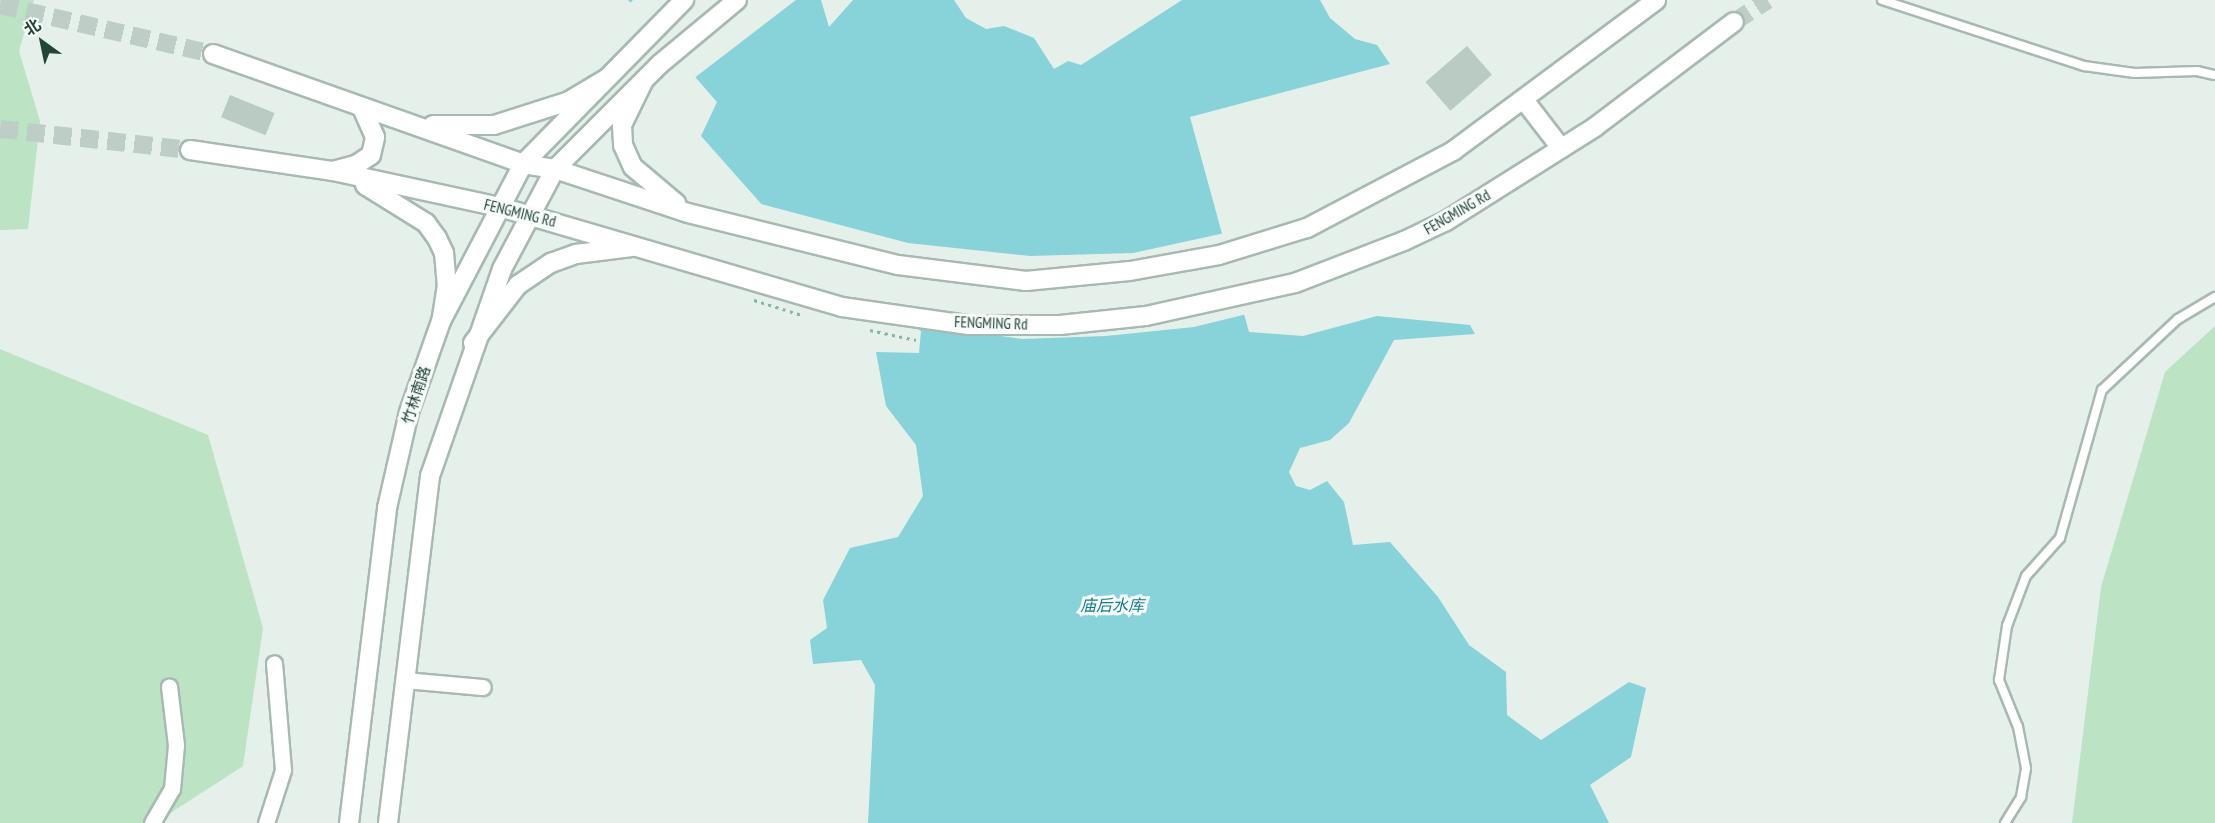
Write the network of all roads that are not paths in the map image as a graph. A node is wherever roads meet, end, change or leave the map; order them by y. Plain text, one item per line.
1 (684, 0) edge
2 (737, 0) edge
3 (1656, 0) edge
4 (1882, 0) edge
5 (1734, 22) tunnel mouth
6 (213, 54) tunnel mouth
7 (2215, 75) edge
8 (604, 80) junction
9 (644, 82) junction
10 (1524, 100) junction
11 (362, 108) junction
12 (417, 124) junction
13 (1561, 148) junction
14 (190, 150) tunnel mouth
15 (523, 164) junction
16 (555, 169) junction
17 (333, 171) junction
18 (353, 178) junction
19 (500, 207) junction
20 (688, 213) junction
21 (531, 215) junction
22 (643, 246) junction
23 (2215, 297) edge
24 (441, 321) junction
25 (473, 343) junction
26 (273, 663) dead end
27 (404, 680) junction
28 (169, 686) dead end
29 (483, 687) dead end
30 (152, 823) edge
31 (266, 823) edge
32 (349, 823) edge
33 (388, 823) edge
34 (2005, 823) edge

1 - 8 main road, 竹林南路
2 - 9 main road
3 - 10 main road
4 - 7 lane
5 - 13 main road, FENGMING Rd
6 - 11 main road
8 - 12 main road
8 - 15 main road, 竹林南路
9 - 16 main road
9 - 20 main road
10 - 13 main road
10 - 20 main road
11 - 12 main road
11 - 17 main road
12 - 15 main road
13 - 22 main road, FENGMING Rd
14 - 17 main road, FENGMING Rd
15 - 16 main road
15 - 19 main road, 竹林南路
16 - 20 main road
16 - 21 main road
17 - 18 main road, FENGMING Rd
18 - 19 main road, FENGMING Rd
18 - 24 main road
19 - 21 main road, FENGMING Rd
19 - 24 main road, 竹林南路
21 - 22 main road, FENGMING Rd
21 - 25 main road
22 - 25 main road
23 - 34 lane
24 - 32 main road, 竹林南路
25 - 27 main road
26 - 31 street
27 - 29 street
27 - 33 main road
28 - 30 street

